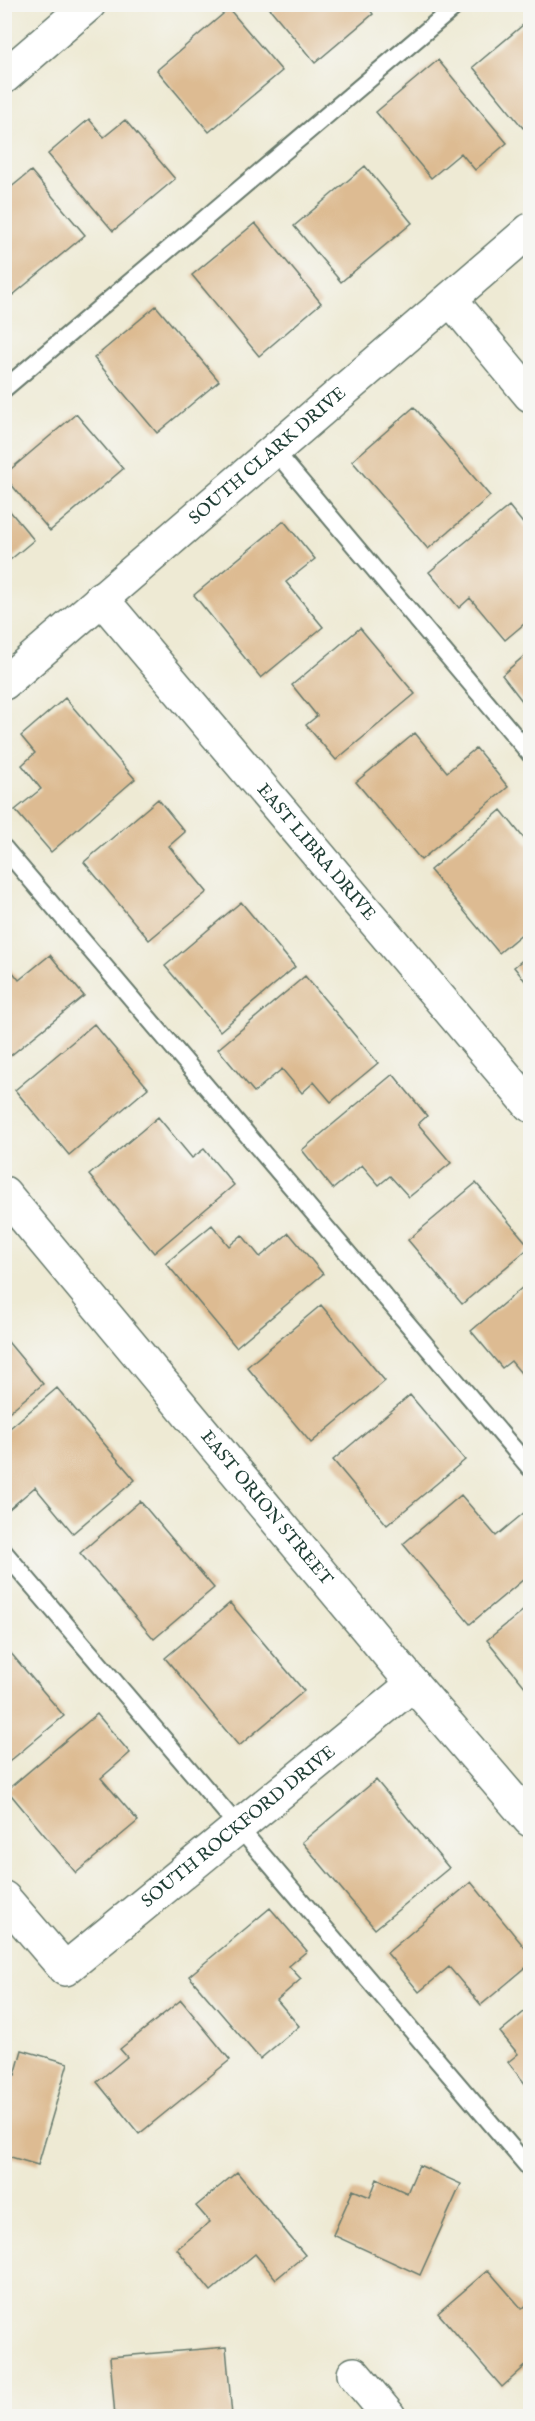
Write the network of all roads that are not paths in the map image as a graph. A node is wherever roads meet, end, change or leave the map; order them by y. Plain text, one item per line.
1 (89, 4) edge
2 (458, 4) edge
3 (4, 77) edge
4 (531, 230) edge
5 (450, 300) junction
6 (4, 389) edge
7 (531, 395) edge
8 (274, 450) junction
9 (101, 598) junction
10 (4, 683) edge
11 (531, 754) edge
12 (4, 848) edge
13 (531, 1105) edge
14 (4, 1193) edge
15 (531, 1468) edge
16 (4, 1552) edge
17 (413, 1684) junction
18 (531, 1820) edge
19 (238, 1827) junction
20 (4, 1898) edge
21 (531, 2169) edge
22 (354, 2374) dead end
23 (390, 2416) edge

1 - 3 street
2 - 6 lane
4 - 5 street, SOUTH CLARK DRIVE
5 - 7 street
5 - 8 street, SOUTH CLARK DRIVE
8 - 9 street, SOUTH CLARK DRIVE
8 - 11 lane
9 - 10 street, SOUTH CLARK DRIVE
9 - 13 street, EAST LIBRA DRIVE
12 - 15 lane
14 - 17 street, EAST ORION STREET
16 - 19 lane
17 - 18 street, EAST ORION STREET
17 - 19 street, SOUTH ROCKFORD DRIVE
19 - 20 street, SOUTH ROCKFORD DRIVE
19 - 21 lane
22 - 23 street

